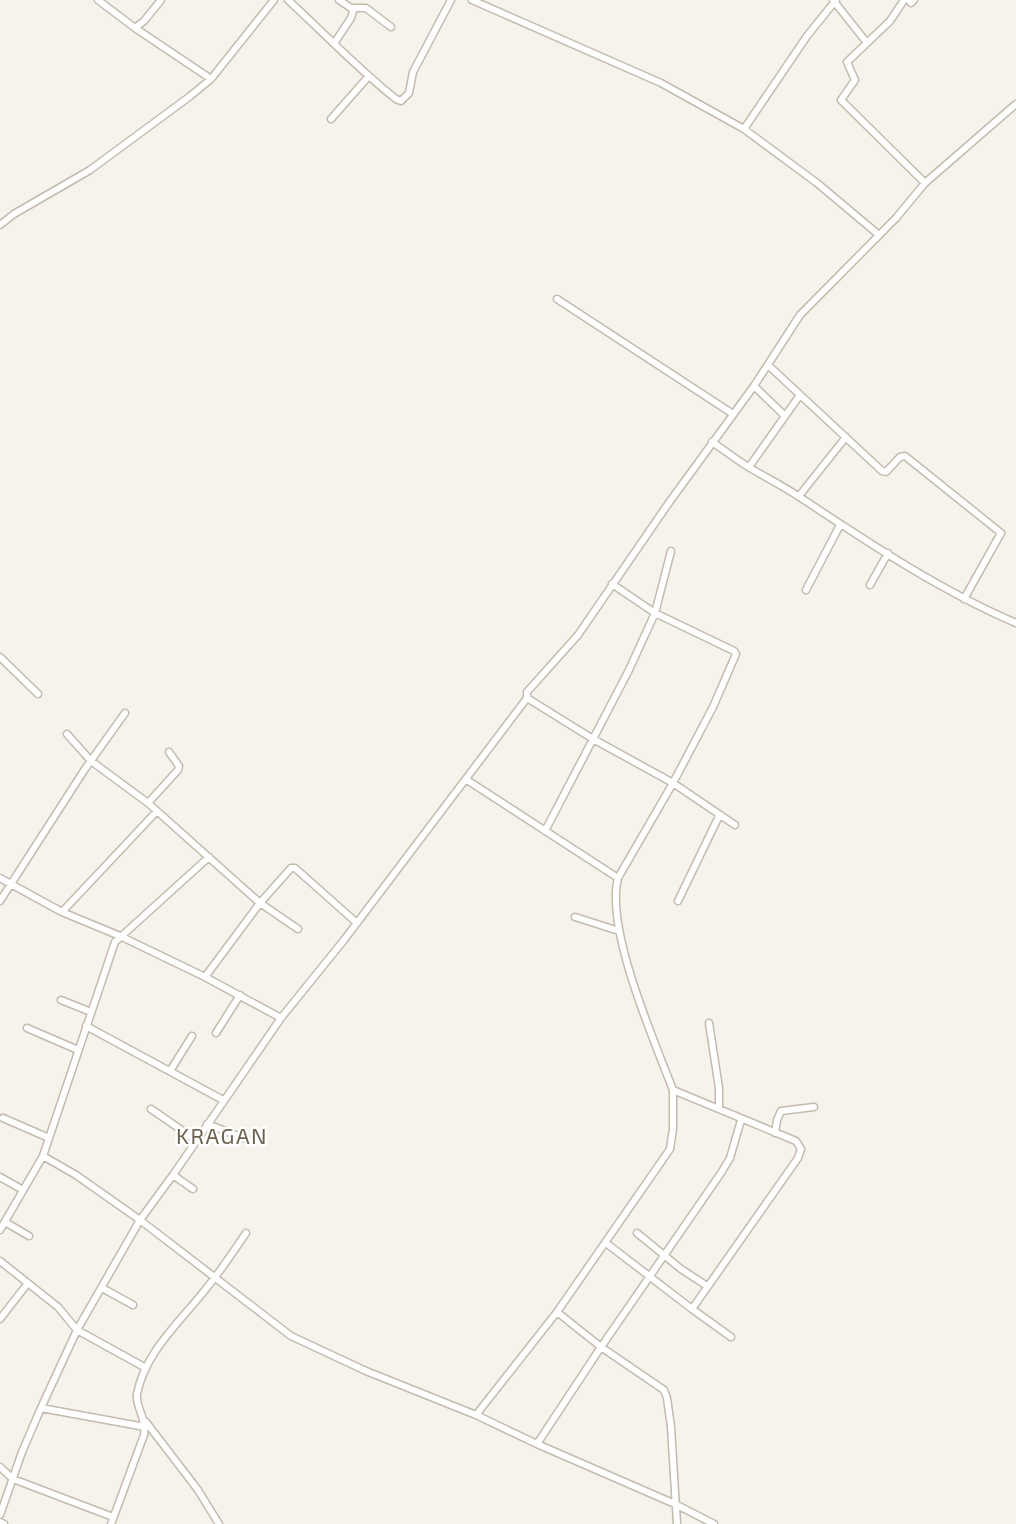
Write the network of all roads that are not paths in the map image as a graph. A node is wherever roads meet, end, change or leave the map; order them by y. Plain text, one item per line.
1 (98, 0) edge
2 (161, 0) edge
3 (274, 0) edge
4 (288, 0) edge
5 (339, 0) edge
6 (451, 0) edge
7 (472, 0) edge
8 (904, 0) edge
9 (909, 0) edge
10 (914, 0) edge
11 (834, 1) edge
12 (354, 8) junction
13 (391, 27) dead end
14 (135, 28) junction
15 (334, 42) junction
16 (867, 43) junction
17 (368, 77) junction
18 (211, 78) junction
19 (1016, 104) edge
20 (331, 119) dead end
21 (744, 129) junction
22 (925, 183) junction
23 (0, 225) edge
24 (879, 236) junction
25 (557, 298) dead end
26 (768, 365) junction
27 (754, 386) junction
28 (800, 394) junction
29 (733, 414) junction
30 (785, 416) junction
31 (846, 437) junction
32 (712, 442) junction
33 (749, 467) junction
34 (799, 496) junction
35 (840, 525) junction
36 (671, 551) dead end
37 (888, 553) junction
38 (612, 584) junction
39 (870, 585) dead end
40 (806, 590) dead end
41 (964, 599) junction
42 (655, 614) junction
43 (1016, 623) edge
44 (0, 657) edge
45 (38, 694) dead end
46 (527, 698) junction
47 (125, 712) dead end
48 (67, 734) dead end
49 (593, 739) junction
50 (170, 752) dead end
51 (92, 761) junction
52 (466, 780) junction
53 (673, 783) junction
54 (148, 803) junction
55 (157, 811) junction
56 (719, 816) junction
57 (735, 825) dead end
58 (545, 831) junction
59 (208, 857) junction
60 (0, 878) edge
61 (618, 878) junction
62 (10, 885) junction
63 (0, 901) edge
64 (678, 901) dead end
65 (260, 903) junction
66 (62, 912) junction
67 (575, 917) dead end
68 (357, 923) junction
69 (298, 929) dead end
70 (619, 931) junction
71 (120, 936) junction
72 (205, 978) junction
73 (240, 996) junction
74 (61, 1000) dead end
75 (91, 1012) junction
76 (281, 1018) junction
77 (709, 1023) dead end
78 (86, 1026) junction
79 (27, 1028) dead end
80 (216, 1033) dead end
81 (192, 1036) dead end
82 (78, 1050) junction
83 (170, 1071) junction
84 (673, 1090) junction
85 (223, 1100) junction
86 (814, 1107) dead end
87 (151, 1109) dead end
88 (719, 1109) junction
89 (3, 1118) dead end
90 (741, 1120) junction
91 (207, 1124) junction
92 (776, 1133) junction
93 (49, 1138) junction
94 (196, 1140) junction
95 (249, 1140) dead end
96 (43, 1156) junction
97 (173, 1175) junction
98 (0, 1177) edge
99 (193, 1189) dead end
100 (23, 1190) junction
101 (140, 1220) junction
102 (5, 1222) junction
103 (0, 1230) edge
104 (246, 1233) dead end
105 (637, 1233) dead end
106 (29, 1236) dead end
107 (606, 1243) junction
108 (664, 1256) junction
109 (0, 1261) edge
110 (651, 1276) junction
111 (215, 1278) junction
112 (28, 1283) junction
113 (707, 1286) junction
114 (102, 1288) junction
115 (133, 1305) dead end
116 (692, 1309) junction
117 (557, 1312) junction
118 (0, 1319) edge
119 (77, 1330) junction
120 (731, 1337) dead end
121 (601, 1347) junction
122 (146, 1368) junction
123 (41, 1408) junction
124 (476, 1415) junction
125 (145, 1424) junction
126 (537, 1444) junction
127 (0, 1467) edge
128 (13, 1479) junction
129 (675, 1504) junction
130 (0, 1515) edge
131 (112, 1520) edge
132 (219, 1524) edge
133 (677, 1524) edge
134 (714, 1524) edge

1 - 14 street
2 - 14 street
3 - 18 street
4 - 15 street
5 - 12 street
6 - 17 street
7 - 21 street
8 - 16 street
9 - 10 street
11 - 16 street
11 - 21 street
12 - 13 street
12 - 15 street
14 - 18 street
15 - 17 street
16 - 22 street
17 - 20 street
18 - 23 street
19 - 22 street
21 - 24 street
22 - 24 street
24 - 26 street
25 - 29 street
26 - 27 street
26 - 28 street
27 - 29 street
27 - 30 street
28 - 30 street
28 - 31 street
29 - 32 street
30 - 33 street
31 - 34 street
31 - 41 street
32 - 33 street
32 - 38 street
33 - 34 street
34 - 35 street
35 - 37 street
35 - 40 street
36 - 42 street
37 - 39 street
37 - 41 street
38 - 42 street
38 - 46 street
41 - 43 street
42 - 49 street
42 - 53 street
44 - 45 street
46 - 49 street
46 - 52 street
47 - 51 street
48 - 51 street
49 - 53 street
49 - 58 street
50 - 54 street
51 - 54 street
51 - 62 street
52 - 58 street
52 - 68 street
53 - 56 street
53 - 61 street
54 - 55 street
55 - 59 street
55 - 66 street
56 - 57 street
56 - 64 street
58 - 61 street
59 - 65 street
59 - 71 street
60 - 62 street
61 - 70 street
62 - 63 street
62 - 66 street
65 - 68 street
65 - 69 street
65 - 72 street
66 - 71 street
67 - 70 street
68 - 76 street
70 - 84 street
71 - 72 street
71 - 75 street
72 - 73 street
73 - 76 street
73 - 80 street
74 - 75 street
75 - 78 street
76 - 85 street
77 - 88 street
78 - 82 street
78 - 83 street
79 - 82 street
81 - 83 street
82 - 93 street
83 - 85 street
84 - 88 street
84 - 107 street
85 - 91 street
86 - 92 street
87 - 94 street
88 - 90 street
89 - 93 street
90 - 92 street
90 - 108 street
91 - 94 street
91 - 95 street
92 - 113 street
93 - 96 street
94 - 97 street
96 - 100 street
96 - 101 street
97 - 99 street
97 - 101 street
98 - 100 street
100 - 102 street
101 - 111 street
101 - 114 street
102 - 103 street
102 - 106 street
104 - 111 street
105 - 108 street
107 - 110 street
107 - 117 street
108 - 110 street
108 - 113 street
109 - 112 street
110 - 116 street
110 - 121 street
111 - 122 street
111 - 124 street
112 - 118 street
112 - 119 street
113 - 116 street
114 - 115 street
114 - 119 street
116 - 120 street
117 - 121 street
117 - 124 street
119 - 122 street
119 - 123 street
121 - 126 street
121 - 129 street
122 - 125 street
123 - 125 street
123 - 128 street
124 - 126 street
125 - 131 street
125 - 132 street
126 - 129 street
127 - 128 street
128 - 130 street
128 - 131 street
129 - 133 street
129 - 134 street

